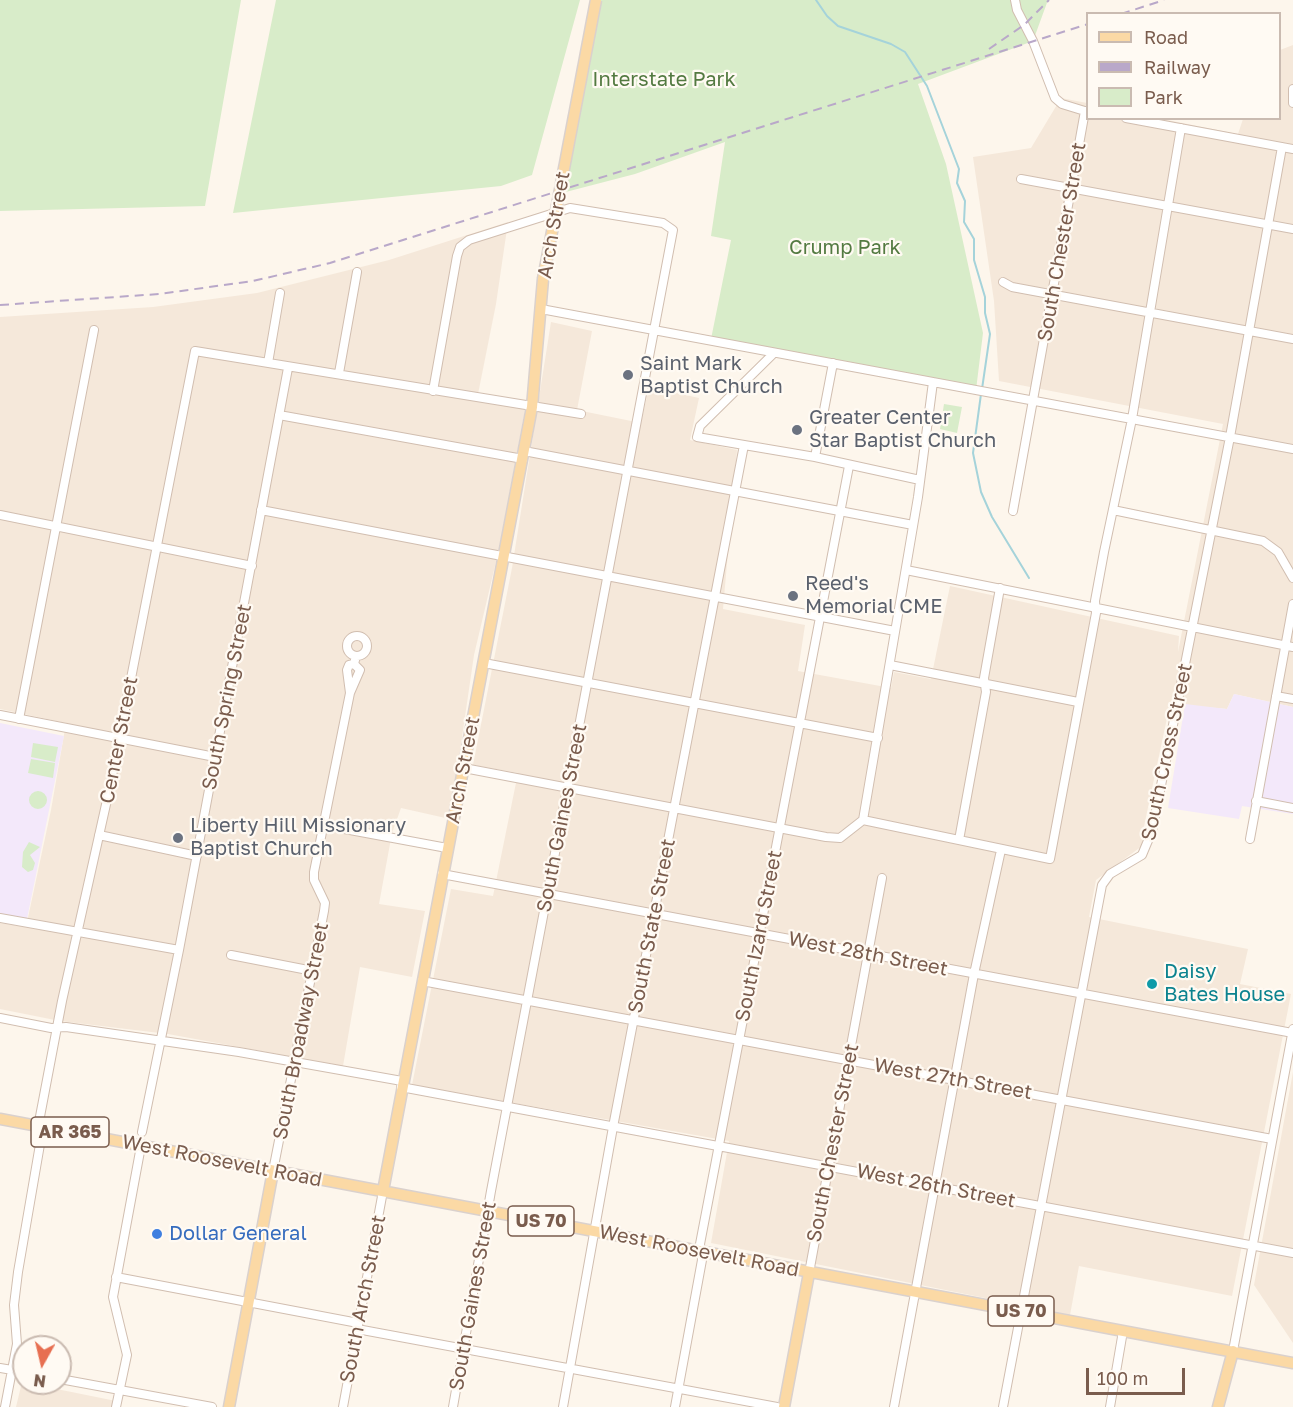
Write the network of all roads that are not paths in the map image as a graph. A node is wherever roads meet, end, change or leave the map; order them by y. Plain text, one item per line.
1 (596, 0) edge
2 (1015, 0) edge
3 (1293, 89) edge
4 (1293, 103) edge
5 (1086, 111) edge
6 (1137, 120) edge
7 (1182, 128) junction
8 (1282, 147) junction
9 (1293, 149) edge
10 (1021, 179) dead end
11 (1073, 188) junction
12 (1170, 205) junction
13 (1268, 224) junction
14 (1293, 229) edge
15 (357, 272) dead end
16 (1003, 282) dead end
17 (280, 293) dead end
18 (1053, 296) junction
19 (541, 309) junction
20 (1149, 312) junction
21 (654, 329) junction
22 (94, 330) dead end
23 (1249, 331) junction
24 (1293, 339) edge
25 (774, 353) junction
26 (268, 363) junction
27 (833, 363) junction
28 (288, 368) junction
29 (339, 373) junction
30 (933, 382) junction
31 (433, 391) junction
32 (1033, 401) junction
33 (532, 407) junction
34 (581, 414) dead end
35 (279, 415) junction
36 (1132, 419) junction
37 (1230, 437) junction
38 (744, 445) junction
39 (1293, 449) edge
40 (524, 455) junction
41 (815, 457) junction
42 (849, 466) junction
43 (628, 471) junction
44 (920, 480) junction
45 (735, 493) junction
46 (261, 510) junction
47 (1113, 510) junction
48 (1013, 511) dead end
49 (840, 512) junction
50 (0, 515) edge
51 (913, 525) junction
52 (58, 527) junction
53 (1211, 532) junction
54 (157, 548) junction
55 (504, 557) junction
56 (252, 566) junction
57 (906, 570) junction
58 (608, 576) junction
59 (1293, 578) edge
60 (1000, 588) junction
61 (715, 596) junction
62 (1293, 604) edge
63 (1095, 606) junction
64 (820, 617) junction
65 (1193, 627) junction
66 (895, 631) junction
67 (1289, 647) edge
68 (355, 660) dead end
69 (483, 663) junction
70 (890, 665) junction
71 (588, 682) junction
72 (984, 683) junction
73 (1276, 696) junction
74 (1293, 699) edge
75 (1078, 702) junction
76 (694, 704) junction
77 (0, 715) edge
78 (19, 719) junction
79 (800, 724) junction
80 (878, 738) junction
81 (119, 739) junction
82 (215, 757) junction
83 (464, 768) junction
84 (567, 788) junction
85 (1256, 801) junction
86 (1293, 808) edge
87 (674, 810) junction
88 (863, 820) junction
89 (323, 825) junction
90 (780, 828) junction
91 (99, 835) junction
92 (1250, 839) dead end
93 (959, 840) junction
94 (447, 848) junction
95 (1000, 850) junction
96 (197, 856) junction
97 (442, 874) junction
98 (882, 878) dead end
99 (547, 894) junction
100 (654, 914) junction
101 (0, 918) edge
102 (78, 932) junction
103 (760, 934) junction
104 (179, 950) junction
105 (231, 955) dead end
106 (869, 955) junction
107 (313, 971) junction
108 (974, 974) junction
109 (422, 981) junction
110 (1081, 994) junction
111 (527, 1001) junction
112 (0, 1018) edge
113 (634, 1020) junction
114 (57, 1029) junction
115 (1293, 1032) edge
116 (162, 1040) junction
117 (739, 1040) junction
118 (849, 1061) junction
119 (296, 1062) junction
120 (953, 1080) junction
121 (402, 1084) junction
122 (1060, 1100) junction
123 (507, 1107) junction
124 (0, 1119) edge
125 (41, 1127) junction
126 (613, 1127) junction
127 (142, 1132) dead end
128 (1272, 1139) junction
129 (141, 1146) junction
130 (720, 1147) junction
131 (829, 1167) junction
132 (273, 1171) junction
133 (933, 1186) junction
134 (383, 1191) junction
135 (1041, 1206) junction
136 (489, 1212) junction
137 (594, 1231) junction
138 (1253, 1246) junction
139 (701, 1252) junction
140 (1293, 1253) edge
141 (809, 1273) junction
142 (116, 1277) junction
143 (915, 1292) junction
144 (248, 1302) junction
145 (1022, 1312) junction
146 (358, 1326) junction
147 (1123, 1331) junction
148 (18, 1335) edge
149 (464, 1349) junction
150 (1233, 1351) junction
151 (1293, 1363) edge
152 (0, 1368) edge
153 (570, 1369) junction
154 (12, 1370) joint
155 (72, 1381) edge
156 (679, 1389) junction
157 (120, 1390) junction
158 (5, 1407) edge
159 (116, 1407) edge
160 (212, 1407) edge
161 (229, 1407) edge
162 (343, 1407) edge
163 (453, 1407) edge
164 (563, 1407) edge
165 (675, 1407) edge
166 (777, 1407) edge
167 (784, 1407) edge
168 (894, 1407) edge
169 (1003, 1407) edge
170 (1110, 1407) edge
171 (1218, 1407) edge

1 - 19 main road, Arch Street, bridge
2 - 5 street, South Chester Street
3 - 4 street
5 - 11 street, South Chester Street
6 - 7 street
7 - 8 street
7 - 12 street
8 - 9 street
8 - 13 street, South Cross Street
10 - 11 street
11 - 12 street
11 - 18 street, South Chester Street
12 - 13 street
12 - 20 street
13 - 14 street
13 - 23 street, South Cross Street
15 - 29 street
16 - 18 street
17 - 26 street
18 - 20 street
18 - 32 street, South Chester Street
19 - 21 street
19 - 33 main road, Arch Street
20 - 23 street
20 - 36 street
21 - 25 street
21 - 31 street, South Gaines Street
21 - 43 street, South Gaines Street
22 - 52 street
23 - 24 street
23 - 37 street, South Cross Street
25 - 27 street
25 - 38 street
26 - 28 street
26 - 54 street, Center Street
27 - 30 street
27 - 41 street
28 - 29 street
28 - 35 street, South Spring Street
29 - 31 street
30 - 32 street
30 - 44 street
31 - 33 street
32 - 36 street
32 - 48 street, South Chester Street
33 - 34 street
33 - 40 main road, Arch Street
35 - 40 street
35 - 46 street, South Spring Street
36 - 37 street
36 - 47 street
37 - 39 street
37 - 53 street, South Cross Street
38 - 41 street
38 - 45 street, South State Street
40 - 43 street
40 - 55 main road, Arch Street
41 - 42 street
42 - 44 street
42 - 49 street, South Izard Street
43 - 45 street
43 - 58 street, South Gaines Street
44 - 51 street
45 - 49 street
45 - 61 street, South State Street
46 - 55 street
46 - 56 street, South Spring Street
47 - 53 street
47 - 63 street
49 - 51 street
49 - 64 street, South Izard Street
50 - 52 street
51 - 57 street
52 - 54 street
52 - 78 street
53 - 59 street
53 - 65 street, South Cross Street
54 - 56 street
54 - 81 street, Center Street
55 - 58 street
55 - 69 main road, Arch Street
56 - 82 street, South Spring Street
57 - 60 street
57 - 66 street
58 - 61 street
58 - 71 street, South Gaines Street
60 - 63 street
60 - 72 street
61 - 64 street
61 - 76 street, South State Street
62 - 67 street
63 - 65 street
63 - 75 street
64 - 66 street
64 - 79 street, South Izard Street
65 - 67 street
65 - 110 street, South Cross Street
66 - 70 street
67 - 73 street
68 - 89 street, South Broadway Street
69 - 71 street
69 - 83 main road, Arch Street
70 - 72 street
70 - 80 street
71 - 76 street
71 - 84 street, South Gaines Street
72 - 75 street
72 - 93 street
73 - 74 street
73 - 85 street
75 - 95 street
76 - 79 street
76 - 87 street, South State Street
77 - 78 street
78 - 81 street
79 - 80 street
79 - 90 street, South Izard Street
80 - 88 street
81 - 82 street
81 - 91 street, Center Street
82 - 96 street, South Spring Street
83 - 84 street
83 - 94 main road, Arch Street
84 - 87 street
84 - 99 street, South Gaines Street
85 - 86 street
85 - 92 street
87 - 90 street
87 - 100 street, South State Street
88 - 90 street
88 - 93 street
89 - 94 street
89 - 107 street, South Broadway Street
90 - 103 street, South Izard Street
91 - 96 street
91 - 102 street, Center Street
93 - 95 street
94 - 97 main road, Arch Street
95 - 108 street
96 - 104 street, South Spring Street
97 - 99 street, West 28th Street
97 - 109 main road, Arch Street
98 - 106 street, South Chester Street
99 - 100 street, West 28th Street
99 - 111 street, South Gaines Street
100 - 103 street, West 28th Street
100 - 113 street, South State Street
101 - 102 street
102 - 104 street
102 - 114 street, Center Street
103 - 106 street, West 28th Street
103 - 117 street, South Izard Street
104 - 116 street, South Spring Street
105 - 107 street
106 - 108 street, West 28th Street
106 - 118 street, South Chester Street
107 - 119 street, South Broadway Street
108 - 110 street, West 28th Street
108 - 120 street
109 - 111 street, West 27th Street
109 - 121 main road, Arch Street
110 - 115 street, West 28th Street
110 - 122 street, South Cross Street
111 - 113 street, West 27th Street
111 - 123 street, South Gaines Street
112 - 114 street, West 26th Street
113 - 117 street, West 27th Street
113 - 126 street, South State Street
114 - 116 street, West 26th Street
114 - 125 street, Center Street
115 - 128 street
116 - 119 street, West 26th Street
116 - 127 street, South Spring Street
117 - 118 street, West 27th Street
117 - 130 street, South Izard Street
118 - 120 street, West 27th Street
118 - 131 street, South Chester Street
119 - 121 street, West 26th Street
119 - 132 street, South Broadway Street
120 - 122 street, West 27th Street
120 - 133 street
121 - 123 street, West 26th Street
121 - 134 main road, Arch Street
122 - 128 street, West 27th Street
122 - 135 street, South Cross Street
123 - 126 street, West 26th Street
123 - 136 street, South Gaines Street
124 - 125 main road, West Roosevelt Road / AR 365
125 - 129 main road, West Roosevelt Road / AR 365
125 - 148 street, Center Street
126 - 130 street, West 26th Street
126 - 137 street, South State Street
128 - 138 street
129 - 132 main road, West Roosevelt Road / AR 365
129 - 142 street
130 - 131 street, West 26th Street
130 - 139 street, South Izard Street
131 - 133 street, West 26th Street
131 - 141 street, South Chester Street
132 - 134 main road, West Roosevelt Road / US 70
132 - 144 main road, South Broadway Street
133 - 135 street, West 26th Street
133 - 143 street
134 - 136 main road, West Roosevelt Road / US 70
134 - 146 street, South Arch Street
135 - 138 street, West 26th Street
135 - 145 street, South Cross Street
136 - 137 main road, West Roosevelt Road / US 70
136 - 149 street, South Gaines Street
137 - 139 main road, West Roosevelt Road / US 70
137 - 153 street, South State Street
138 - 140 street, West 26th Street
138 - 150 street
139 - 141 main road, West Roosevelt Road / US 70
139 - 156 street, South Izard Street
141 - 143 main road, West Roosevelt Road / US 70
141 - 167 main road, South Chester Street
142 - 144 street
142 - 157 street
143 - 145 main road, West Roosevelt Road / US 70
143 - 168 street
144 - 146 street
144 - 161 main road, South Broadway Street
145 - 147 main road, West Roosevelt Road / US 70
145 - 169 street, South Cross Street
146 - 149 street
146 - 162 street, South Arch Street
147 - 150 main road, West Roosevelt Road / US 70
147 - 170 street
149 - 153 street
149 - 163 street, South Gaines Street
150 - 151 main road, West Roosevelt Road / US 70
150 - 171 main road
152 - 154 street
153 - 156 street
153 - 164 street, South State Street
154 - 158 street, Center Street
155 - 157 street
156 - 165 street, South Izard Street
156 - 166 street
157 - 159 street
157 - 160 street

